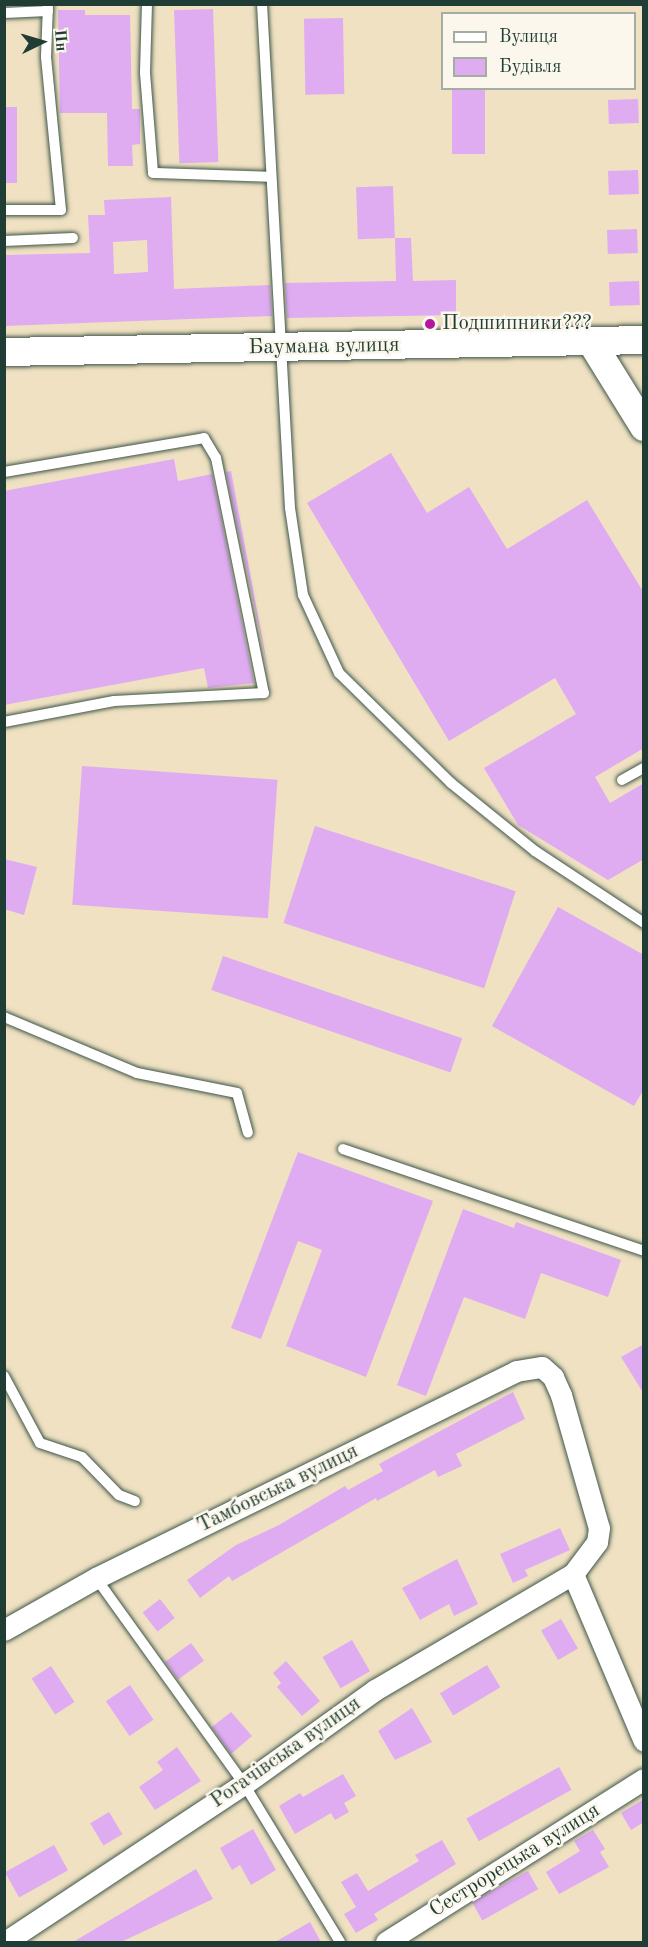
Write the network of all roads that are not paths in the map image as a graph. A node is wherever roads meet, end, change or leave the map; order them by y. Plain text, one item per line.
1 (147, 4) edge
2 (262, 4) edge
3 (48, 8) edge
4 (4, 13) edge
5 (271, 177) junction
6 (4, 210) edge
7 (73, 238) dead end
8 (4, 242) edge
9 (644, 340) edge
10 (592, 343) junction
11 (280, 348) junction
12 (4, 352) edge
13 (644, 427) edge
14 (4, 472) edge
15 (4, 722) edge
16 (644, 768) edge
17 (622, 780) dead end
18 (644, 923) edge
19 (4, 1017) edge
20 (248, 1133) dead end
21 (343, 1149) dead end
22 (644, 1251) edge
23 (4, 1376) edge
24 (135, 1501) dead end
25 (573, 1574) junction
26 (96, 1578) junction
27 (4, 1630) edge
28 (644, 1741) edge
29 (644, 1779) edge
30 (244, 1784) junction
31 (4, 1942) edge
32 (340, 1942) edge
33 (386, 1942) edge

1 - 5 lane
2 - 5 lane
3 - 4 lane
3 - 6 lane
5 - 11 lane
7 - 8 lane
9 - 10 main road, Баумана вулиця
10 - 11 main road, Баумана вулиця
10 - 13 main road
11 - 12 main road, Баумана вулиця
11 - 18 lane
14 - 15 lane
16 - 17 lane
19 - 20 lane
21 - 22 lane
23 - 24 lane
25 - 26 street, Тамбовська вулиця
25 - 28 street
25 - 30 street, Рогачівська вулиця
26 - 27 street, Тамбовська вулиця
26 - 30 lane
29 - 33 street, Сестрорецька вулиця
30 - 31 street, Рогачівська вулиця
30 - 32 lane

